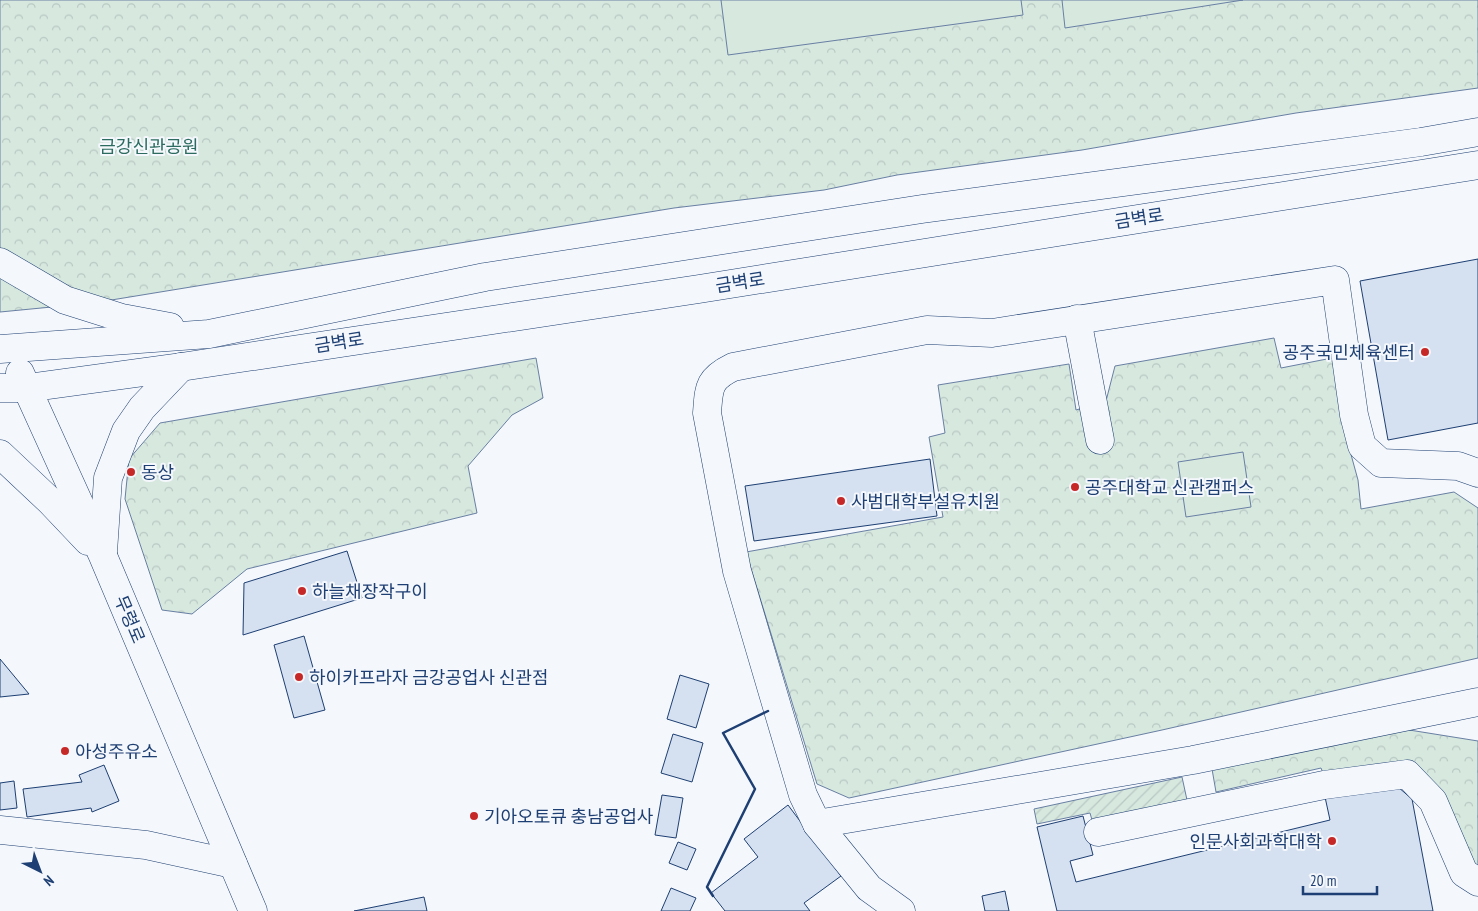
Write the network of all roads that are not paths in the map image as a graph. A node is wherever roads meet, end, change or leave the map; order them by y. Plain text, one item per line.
1 (1478, 132) edge
2 (1478, 165) edge
3 (1430, 173) junction
4 (1478, 177) edge
5 (0, 262) edge
6 (1077, 319) junction
7 (209, 334) junction
8 (3, 343) edge
9 (180, 366) junction
10 (0, 388) edge
11 (27, 388) junction
12 (1100, 440) dead end
13 (0, 454) edge
14 (1478, 473) edge
15 (103, 556) junction
16 (1478, 702) edge
17 (817, 824) junction
18 (0, 830) edge
19 (1098, 832) dead end
20 (234, 864) junction
21 (1478, 882) edge
22 (253, 911) edge
23 (901, 911) edge

1 - 7 main road, 금벽로
2 - 3 main road, 금벽로
3 - 4 main road
3 - 9 main road, 금벽로
5 - 7 main road
6 - 12 main road
6 - 14 main road
6 - 17 main road
7 - 8 main road, 금벽로
8 - 11 main road, 무령로
9 - 11 main road, 금벽로
9 - 15 main road
10 - 11 main road, 금벽로
11 - 15 main road, 무령로
13 - 15 main road
15 - 20 main road, 무령로
16 - 17 main road
17 - 23 main road
18 - 20 main road
19 - 21 main road
20 - 22 main road, 무령로

